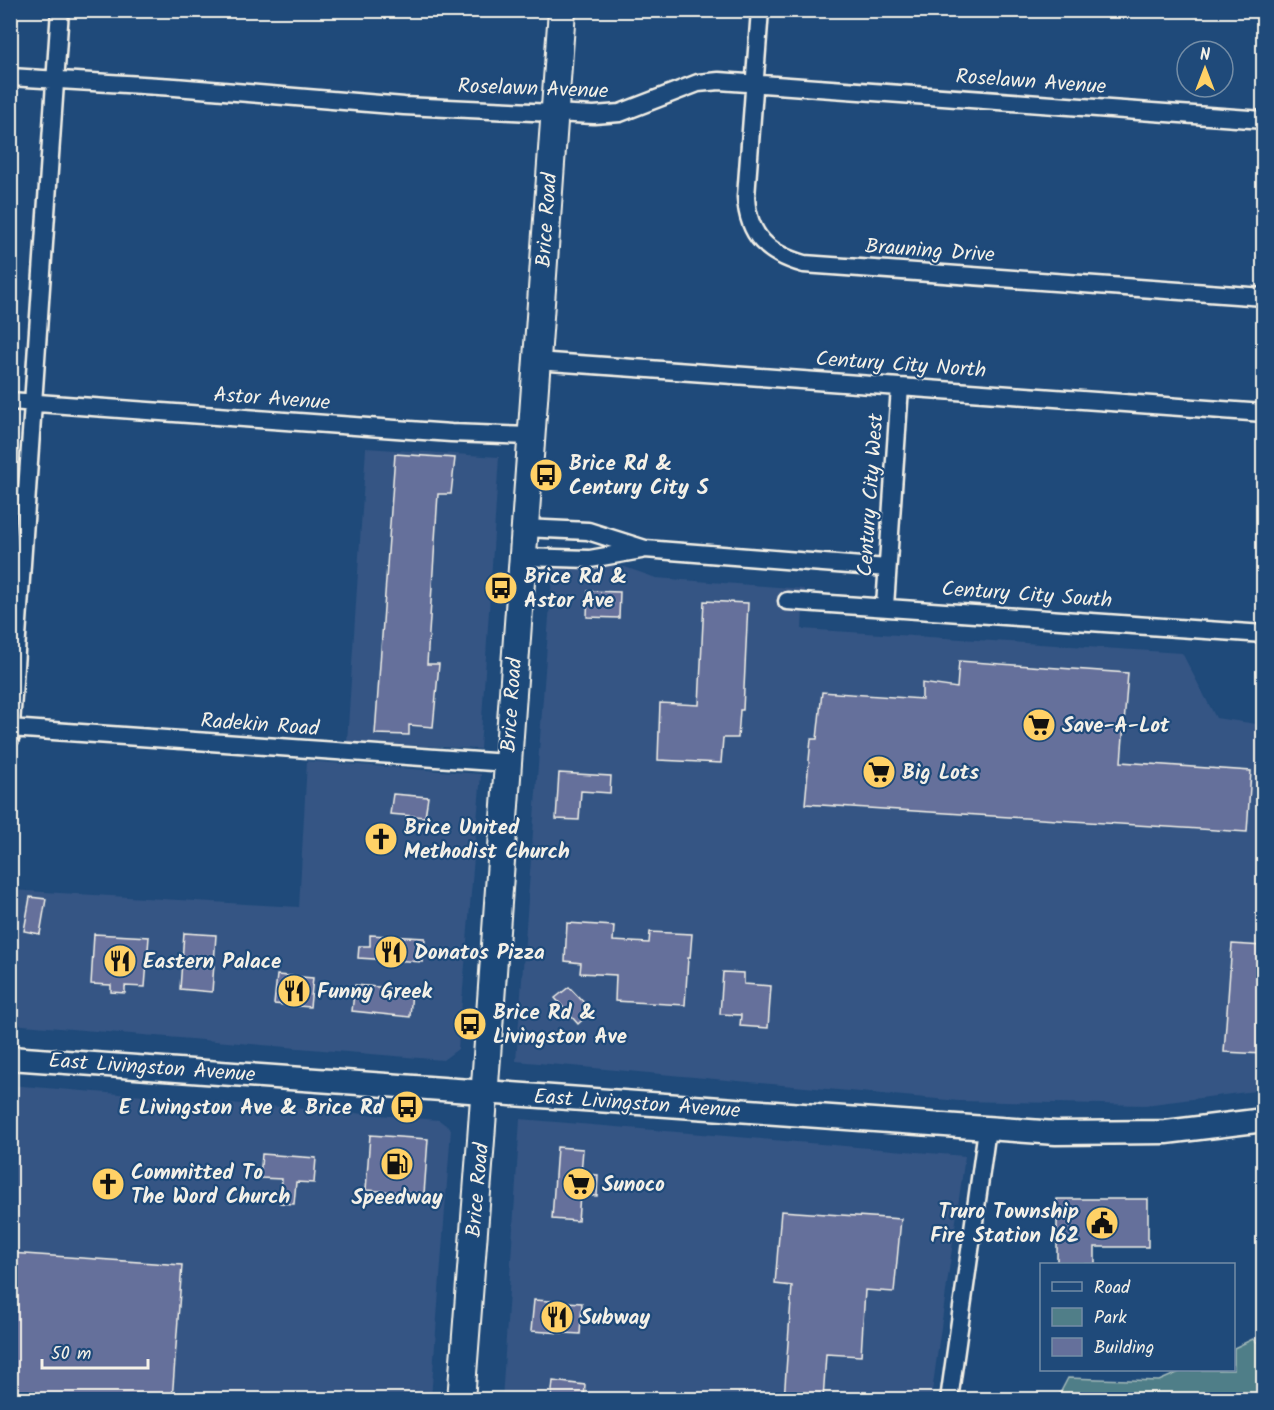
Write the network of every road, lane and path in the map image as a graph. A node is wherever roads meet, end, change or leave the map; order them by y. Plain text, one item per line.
1 (60, 10) edge
2 (562, 10) edge
3 (760, 10) edge
4 (10, 76) edge
5 (56, 78) junction
6 (755, 83) junction
7 (554, 113) junction
8 (1263, 120) edge
9 (1263, 297) edge
10 (536, 361) junction
11 (900, 387) junction
12 (10, 401) edge
13 (33, 403) junction
14 (1263, 412) edge
15 (530, 436) junction
16 (524, 528) junction
17 (645, 549) junction
18 (522, 557) junction
19 (887, 568) junction
20 (787, 601) dead end
21 (885, 606) junction
22 (1263, 634) edge
23 (11, 728) edge
24 (10, 739) edge
25 (507, 763) junction
26 (10, 1058) edge
27 (485, 1091) junction
28 (1263, 1120) edge
29 (987, 1129) junction
30 (461, 1400) edge
31 (950, 1400) edge

1 - 5 street
2 - 7 main road, Brice Road
3 - 6 street, Brauning Drive
4 - 5 street, Roselawn Avenue
5 - 7 street, Roselawn Avenue
5 - 13 street
6 - 7 street, Roselawn Avenue
6 - 8 street, Roselawn Avenue
6 - 9 street, Brauning Drive
7 - 10 main road, Brice Road
10 - 11 street, Century City North
10 - 15 main road, Brice Road
11 - 14 street, Century City North
11 - 19 street, Century City West
12 - 13 street, Astor Avenue
13 - 15 street, Astor Avenue
13 - 23 street
15 - 16 main road, Brice Road
16 - 17 street
16 - 18 main road, Brice Road
17 - 18 street
17 - 19 street
18 - 25 main road, Brice Road
19 - 21 street, Century City West
20 - 21 street, Century City South
21 - 22 street, Century City South
23 - 24 street
23 - 25 street, Radekin Road
25 - 27 main road, Brice Road
26 - 27 main road, East Livingston Avenue
27 - 29 main road, East Livingston Avenue
27 - 30 main road, Brice Road
28 - 29 main road, East Livingston Avenue
29 - 31 street

